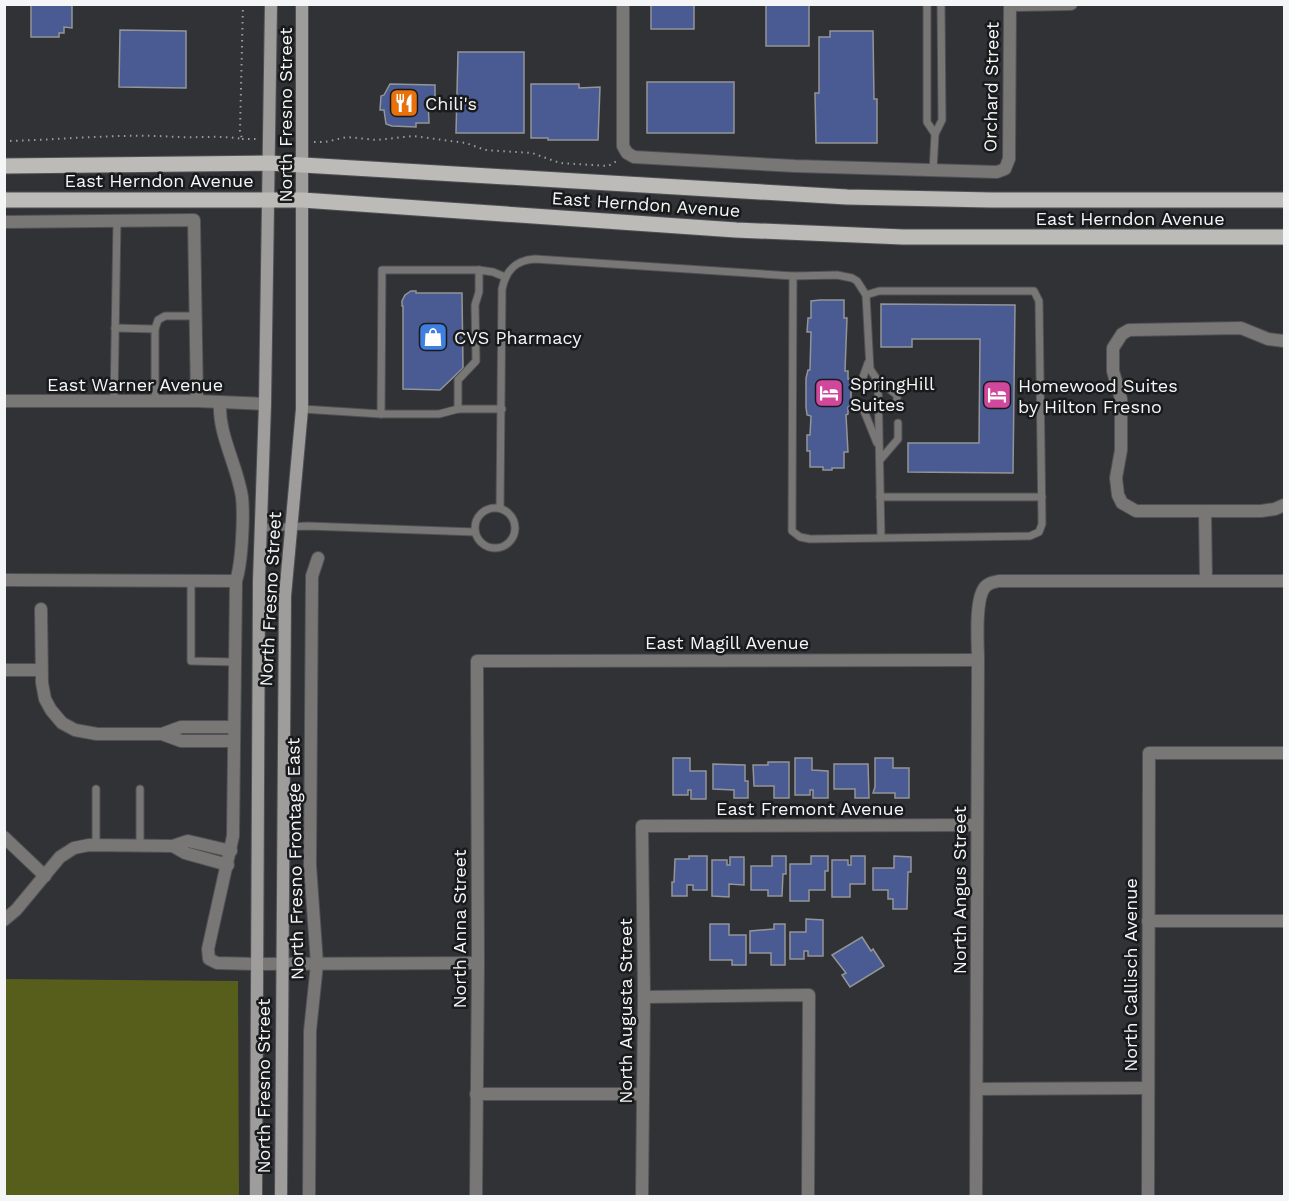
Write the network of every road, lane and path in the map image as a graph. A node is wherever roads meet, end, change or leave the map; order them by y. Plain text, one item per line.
1 (243, 4) edge
2 (271, 4) edge
3 (302, 4) edge
4 (623, 4) edge
5 (927, 4) edge
6 (941, 4) edge
7 (1071, 4) edge
8 (1010, 5) edge
9 (935, 134) junction
10 (242, 139) junction
11 (270, 140) junction
12 (4, 141) edge
13 (302, 141) junction
14 (622, 157) junction
15 (269, 163) junction
16 (302, 165) junction
17 (4, 166) edge
18 (933, 171) junction
19 (4, 200) edge
20 (269, 200) junction
21 (302, 200) junction
22 (1284, 200) edge
23 (117, 221) junction
24 (4, 222) edge
25 (1284, 237) edge
26 (479, 270) junction
27 (793, 276) junction
28 (505, 277) junction
29 (866, 295) junction
30 (195, 316) junction
31 (115, 328) junction
32 (155, 329) junction
33 (1284, 341) edge
34 (870, 358) junction
35 (862, 380) dead end
36 (878, 381) junction
37 (4, 401) edge
38 (155, 401) junction
39 (197, 401) junction
40 (114, 402) junction
41 (220, 402) junction
42 (265, 404) junction
43 (897, 405) dead end
44 (862, 406) dead end
45 (302, 409) junction
46 (458, 409) junction
47 (502, 409) junction
48 (381, 414) junction
49 (898, 423) dead end
50 (879, 447) junction
51 (880, 460) junction
52 (880, 497) junction
53 (1042, 497) junction
54 (1284, 505) edge
55 (500, 508) junction
56 (1206, 511) junction
57 (291, 527) junction
58 (261, 528) junction
59 (475, 532) junction
60 (881, 537) junction
61 (318, 558) dead end
62 (4, 580) edge
63 (191, 580) junction
64 (236, 581) junction
65 (1206, 581) junction
66 (1284, 581) edge
67 (41, 609) dead end
68 (978, 660) junction
69 (477, 661) joint
70 (236, 662) junction
71 (4, 670) edge
72 (40, 670) junction
73 (234, 727) junction
74 (162, 734) junction
75 (234, 741) junction
76 (1284, 753) edge
77 (96, 789) dead end
78 (140, 789) dead end
79 (977, 825) junction
80 (642, 826) joint
81 (4, 837) edge
82 (96, 845) junction
83 (140, 846) junction
84 (173, 846) junction
85 (231, 851) junction
86 (228, 865) junction
87 (45, 876) junction
88 (4, 920) edge
89 (1148, 921) junction
90 (1284, 921) edge
91 (478, 963) junction
92 (257, 964) junction
93 (282, 964) junction
94 (317, 964) junction
95 (644, 997) junction
96 (1148, 1088) junction
97 (977, 1089) junction
98 (476, 1094) junction
99 (642, 1094) junction
100 (256, 1197) edge
101 (281, 1197) edge
102 (309, 1197) edge
103 (476, 1197) edge
104 (642, 1197) edge
105 (808, 1197) edge
106 (976, 1197) edge
107 (1148, 1197) edge

1 - 10 path
2 - 11 main road, North Fresno Street
3 - 13 main road, North Fresno Street
4 - 14 street
5 - 9 lane
6 - 9 lane
7 - 8 street
8 - 18 street, Orchard Street
9 - 18 lane
10 - 11 path
10 - 12 path
11 - 15 main road, North Fresno Street
13 - 14 path
13 - 16 main road, North Fresno Street
14 - 18 street
15 - 16 main road, East Herndon Avenue
15 - 17 main road, East Herndon Avenue
15 - 20 main road, North Fresno Street
16 - 21 main road, North Fresno Street
16 - 22 main road, East Herndon Avenue
19 - 20 main road, East Herndon Avenue
20 - 21 main road, East Herndon Avenue
20 - 42 main road, North Fresno Street
21 - 25 main road, East Herndon Avenue
21 - 45 main road, North Fresno Street
23 - 24 street
23 - 30 street
23 - 31 lane
26 - 28 lane
26 - 46 lane
26 - 48 lane
27 - 28 lane
27 - 29 lane
27 - 60 lane
28 - 47 lane
29 - 34 lane
29 - 53 lane
30 - 32 lane
30 - 39 street
31 - 32 lane
31 - 40 lane
32 - 38 lane
33 - 56 street
34 - 35 lane
34 - 36 lane
36 - 43 lane
36 - 50 lane
37 - 40 street, East Warner Avenue
38 - 39 street, East Warner Avenue
38 - 40 street, East Warner Avenue
39 - 41 street, East Warner Avenue
41 - 42 street, East Warner Avenue
41 - 64 street
42 - 58 main road, North Fresno Street
44 - 50 lane
45 - 48 lane
45 - 57 main road, North Fresno Street
46 - 47 lane
46 - 48 lane
47 - 55 lane
49 - 51 lane
50 - 51 lane
51 - 52 lane
52 - 53 lane
52 - 60 lane
53 - 60 lane
54 - 56 street
55 - 59 lane
55 - 59 lane
56 - 65 street
57 - 58 lane
57 - 59 lane
57 - 93 main road, North Fresno Street
58 - 92 main road, North Fresno Street
61 - 94 street, North Fresno Frontage East
62 - 63 street
63 - 64 street
63 - 70 lane
64 - 70 street
65 - 66 street
65 - 68 street, North Angus Street
67 - 72 street
68 - 69 street, East Magill Avenue
68 - 79 street, North Angus Street
69 - 91 street, North Anna Street
70 - 73 street
71 - 72 street
72 - 74 street
73 - 74 street
73 - 75 street
74 - 75 street
75 - 85 street
76 - 89 street, North Callisch Avenue
77 - 82 lane
78 - 83 lane
79 - 80 street, East Fremont Avenue
79 - 97 street, North Angus Street
80 - 95 street, North Augusta Street
81 - 87 street
82 - 83 street
82 - 87 street
83 - 84 street
84 - 85 street
84 - 86 street
85 - 86 street
86 - 92 street
87 - 88 street
89 - 90 street
89 - 96 street, North Callisch Avenue
91 - 94 street
91 - 98 street, North Anna Street
92 - 93 street
92 - 100 main road, North Fresno Street
93 - 94 street
93 - 101 main road, North Fresno Street
94 - 102 street, North Fresno Frontage East
95 - 99 street, North Augusta Street
95 - 105 street
96 - 97 street
96 - 107 street, North Callisch Avenue
97 - 106 street, North Angus Street
98 - 99 street
98 - 103 street, North Anna Street
99 - 104 street, North Augusta Street

